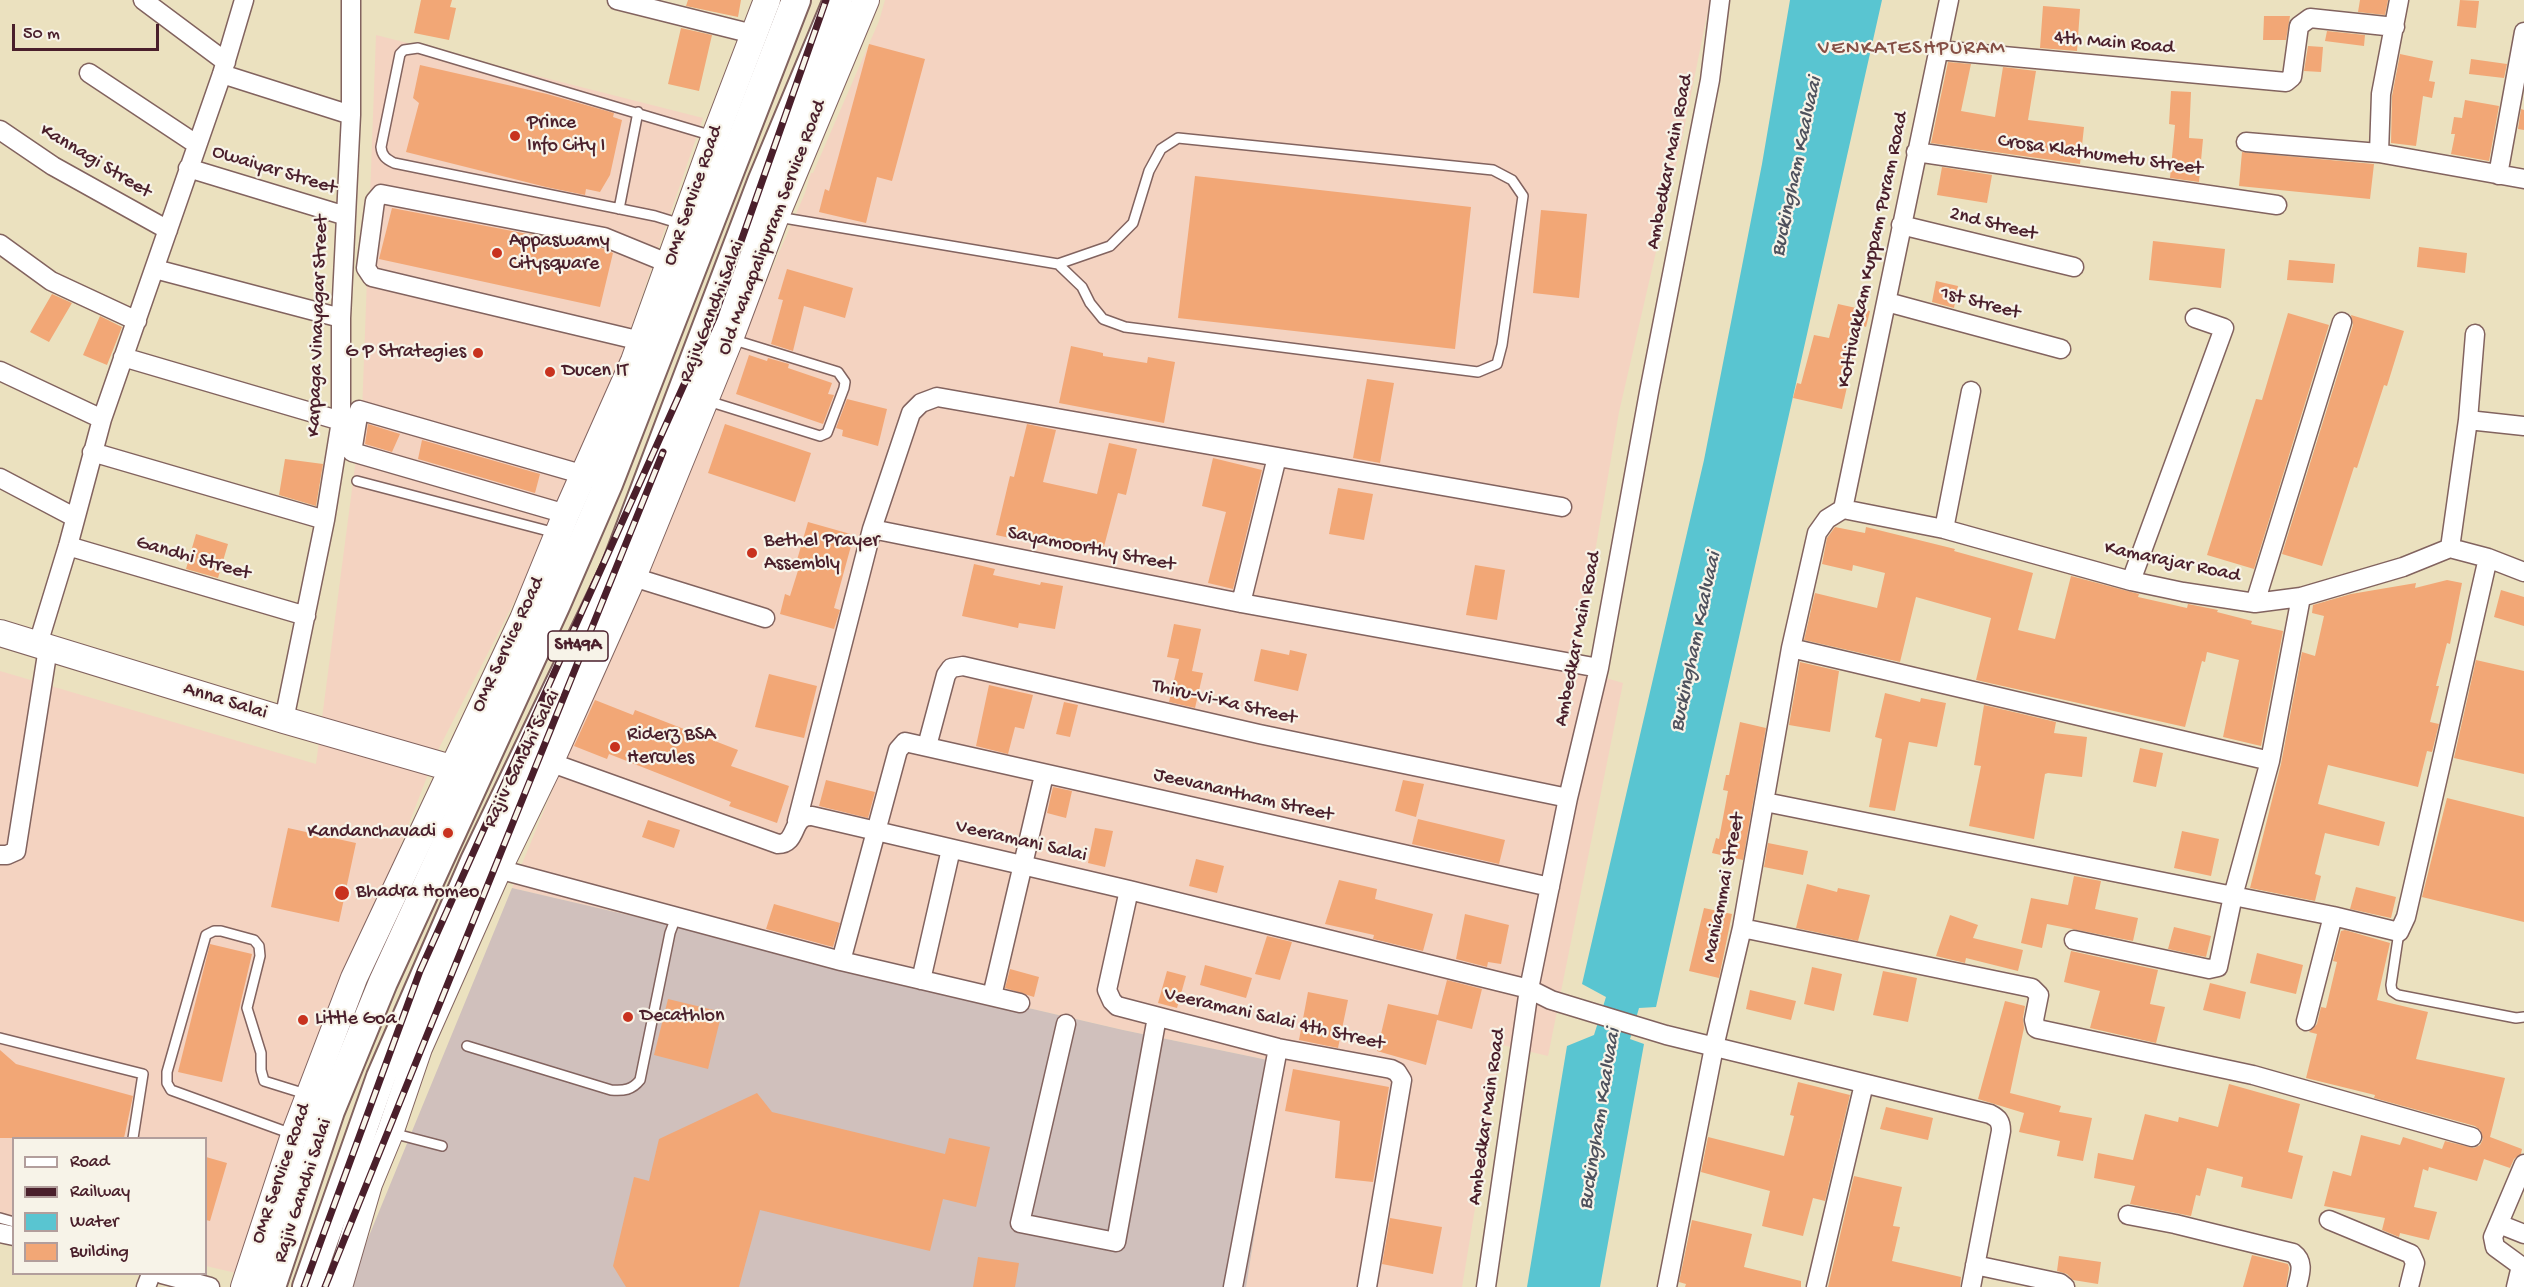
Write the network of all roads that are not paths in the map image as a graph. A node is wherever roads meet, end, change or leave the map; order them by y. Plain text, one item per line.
1 (143, 0) edge
2 (244, 0) edge
3 (351, 0) edge
4 (617, 0) edge
5 (767, 0) edge
6 (796, 0) edge
7 (838, 0) edge
8 (866, 0) edge
9 (1720, 0) edge
10 (1949, 0) edge
11 (2399, 0) edge
12 (2395, 27) junction
13 (2524, 32) edge
14 (753, 34) junction
15 (1938, 50) junction
16 (224, 68) junction
17 (89, 72) dead end
18 (638, 112) junction
19 (351, 115) junction
20 (0, 130) edge
21 (715, 136) junction
22 (2246, 142) dead end
23 (196, 144) junction
24 (1916, 152) junction
25 (2379, 153) junction
26 (188, 168) junction
27 (2498, 175) junction
28 (2524, 178) edge
29 (2277, 205) dead end
30 (619, 209) junction
31 (346, 216) junction
32 (776, 216) junction
33 (684, 224) junction
34 (1901, 225) junction
35 (168, 230) junction
36 (0, 244) edge
37 (670, 264) junction
38 (1058, 264) junction
39 (2074, 267) dead end
40 (155, 269) junction
41 (1887, 302) junction
42 (341, 318) junction
43 (2195, 318) dead end
44 (137, 321) junction
45 (2343, 322) dead end
46 (2475, 334) dead end
47 (730, 339) junction
48 (641, 341) junction
49 (2061, 349) dead end
50 (123, 357) junction
51 (0, 371) edge
52 (1971, 391) dead end
53 (705, 400) junction
54 (102, 419) junction
55 (2468, 420) junction
56 (341, 421) junction
57 (2524, 426) edge
58 (93, 452) junction
59 (1277, 457) junction
60 (0, 478) edge
61 (596, 479) junction
62 (357, 481) dead end
63 (1562, 507) dead end
64 (1843, 509) junction
65 (74, 517) junction
66 (325, 520) junction
67 (562, 524) junction
68 (872, 529) junction
69 (1944, 529) junction
70 (68, 546) junction
71 (2450, 548) junction
72 (2488, 558) junction
73 (2524, 572) edge
74 (633, 577) junction
75 (2131, 581) junction
76 (2301, 597) junction
77 (1241, 603) junction
78 (2254, 603) junction
79 (306, 616) junction
80 (765, 618) dead end
81 (0, 633) edge
82 (43, 646) junction
83 (1791, 648) junction
84 (1599, 668) junction
85 (284, 720) junction
86 (927, 746) junction
87 (537, 758) junction
88 (2270, 761) junction
89 (463, 773) junction
90 (1044, 775) junction
91 (1568, 798) junction
92 (1765, 802) junction
93 (797, 821) junction
94 (876, 832) junction
95 (951, 849) junction
96 (0, 855) edge
97 (486, 865) junction
98 (1022, 866) junction
99 (1550, 887) junction
100 (1129, 890) junction
101 (2233, 896) junction
102 (2333, 916) junction
103 (676, 917) junction
104 (1742, 928) junction
105 (2399, 932) junction
106 (2074, 940) dead end
107 (841, 961) junction
108 (921, 980) junction
109 (1530, 989) junction
110 (992, 996) junction
111 (1020, 1003) dead end
112 (1157, 1017) junction
113 (2524, 1017) edge
114 (2306, 1021) dead end
115 (1066, 1024) dead end
116 (0, 1038) edge
117 (467, 1046) dead end
118 (1714, 1047) junction
119 (1278, 1048) junction
120 (1864, 1084) junction
121 (309, 1095) junction
122 (390, 1132) junction
123 (294, 1135) junction
124 (133, 1137) edge
125 (2472, 1137) dead end
126 (442, 1146) dead end
127 (2524, 1164) edge
128 (2128, 1215) dead end
129 (2329, 1220) dead end
130 (2499, 1224) junction
131 (2524, 1234) edge
132 (1975, 1265) junction
133 (166, 1275) edge
134 (210, 1287) edge
135 (244, 1287) edge
136 (272, 1287) edge
137 (307, 1287) edge
138 (339, 1287) edge
139 (1233, 1287) edge
140 (1367, 1287) edge
141 (1486, 1287) edge
142 (1667, 1287) edge
143 (1816, 1287) edge
144 (1971, 1287) edge
145 (2065, 1287) edge
146 (2297, 1287) edge
147 (2409, 1287) edge
148 (2516, 1287) edge

1 - 16 street
2 - 16 street
3 - 19 street, Karpaga Vinayagar Street
4 - 14 street
5 - 14 street, OMR Service Road
6 - 61 main road, Rajiv Gandhi Salai / SH49A
7 - 87 main road, Rajiv Gandhi Salai / SH49A
8 - 32 street, Old Mahapalipuram Service Road
9 - 84 street, Ambedkar Main Road
10 - 15 street, Kottivakkam Kuppam Puram Road
11 - 12 street
12 - 15 street, 4th Main Road
12 - 25 street
13 - 27 street
14 - 21 street, OMR Service Road
15 - 24 street, Kottivakkam Kuppam Puram Road
16 - 19 street
16 - 23 street
17 - 23 street
18 - 21 lane
18 - 30 lane
18 - 30 lane
19 - 31 street, Karpaga Vinayagar Street
20 - 35 street, Kannagi Street
21 - 33 street, OMR Service Road
22 - 25 street
23 - 26 street
24 - 29 street, Crosa Klathumetu Street
24 - 34 street, Kottivakkam Kuppam Puram Road
25 - 27 street
26 - 31 street, Owaiyar Street
26 - 35 street
27 - 28 street
30 - 33 lane
31 - 42 street, Karpaga Vinayagar Street
32 - 38 lane
32 - 47 street, Old Mahapalipuram Service Road
33 - 37 street, OMR Service Road
34 - 39 street, 2nd Street
34 - 41 street, Kottivakkam Kuppam Puram Road
35 - 40 street
36 - 44 street
37 - 48 street, OMR Service Road
37 - 48 street
38 - 38 lane
40 - 42 street
40 - 44 street
41 - 49 street, 1st Street
41 - 64 street, Kottivakkam Kuppam Puram Road
42 - 56 street, Karpaga Vinayagar Street
43 - 75 street
44 - 50 street
45 - 78 street
46 - 55 street
47 - 53 street, Old Mahapalipuram Service Road
47 - 53 lane
48 - 61 street, OMR Service Road
50 - 54 street
50 - 56 street
51 - 54 street
52 - 69 street
53 - 74 street, Old Mahapalipuram Service Road
54 - 58 street
55 - 57 street
55 - 71 street
56 - 66 street, Karpaga Vinayagar Street
58 - 65 street
58 - 66 street
59 - 63 street
59 - 68 street
59 - 77 street
60 - 65 street
61 - 67 street, OMR Service Road
61 - 67 street
61 - 89 main road, Rajiv Gandhi Salai / SH49A
62 - 67 lane
64 - 69 street, Kamarajar Road
64 - 83 street, Maniammai Street
65 - 70 street
66 - 79 street, Karpaga Vinayagar Street
67 - 89 street, OMR Service Road
68 - 77 street, Sayamoorthy Street
68 - 93 street
69 - 75 street, Kamarajar Road
70 - 79 street, Gandhi Street
70 - 82 street
71 - 72 street
71 - 76 street, Kamarajar Road
72 - 73 street
72 - 105 street
74 - 80 street
74 - 87 street, Old Mahapalipuram Service Road
75 - 78 street, Kamarajar Road
76 - 78 street, Kamarajar Road
76 - 88 street
77 - 84 street, Sayamoorthy Street
79 - 85 street, Karpaga Vinayagar Street
81 - 82 street, Anna Salai
82 - 85 street, Anna Salai
82 - 96 street
83 - 88 street
83 - 92 street, Maniammai Street
84 - 91 street, Ambedkar Main Road
85 - 89 street, Anna Salai
86 - 90 street, Jeevanantham Street
86 - 91 street, Thiru-Vi-Ka Street
86 - 94 street, Jeevanantham Street
87 - 93 street
87 - 97 main road, Rajiv Gandhi Salai / SH49A
88 - 101 street
89 - 121 street, OMR Service Road
89 - 136 main road, Rajiv Gandhi Salai / SH49A
90 - 98 street
90 - 99 street, Jeevanantham Street
91 - 99 street, Ambedkar Main Road
92 - 101 street
92 - 104 street, Maniammai Street
93 - 94 street, Veeramani Salai
94 - 95 street, Veeramani Salai
94 - 107 street
95 - 98 street, Veeramani Salai
95 - 108 street
97 - 103 street
97 - 122 street
97 - 137 main road, Rajiv Gandhi Salai / SH49A
98 - 100 street, Veeramani Salai
98 - 110 street
99 - 109 street, Ambedkar Main Road
100 - 109 street, Veeramani Salai
100 - 112 street, Veeramani Salai 4th Street
101 - 102 street
101 - 106 street
102 - 105 street
102 - 114 street
103 - 107 street
103 - 117 lane
104 - 118 street, Maniammai Street
104 - 125 street
105 - 113 lane
107 - 108 street
108 - 110 street
109 - 118 street, Veeramani Salai
109 - 141 street, Ambedkar Main Road
110 - 111 street
112 - 115 street
112 - 119 street, Veeramani Salai 4th Street
116 - 124 lane
118 - 120 street, Veeramani Salai
118 - 142 street, Maniammai Street
119 - 139 street
119 - 140 street, Veeramani Salai 4th Street
120 - 132 street, Veeramani Salai
120 - 143 street
121 - 123 street, OMR Service Road
121 - 123 lane
122 - 126 lane
122 - 138 street
123 - 135 street, OMR Service Road
127 - 130 street
128 - 146 street
129 - 147 street
130 - 131 street
130 - 148 street
132 - 144 street
132 - 145 street
133 - 134 street

